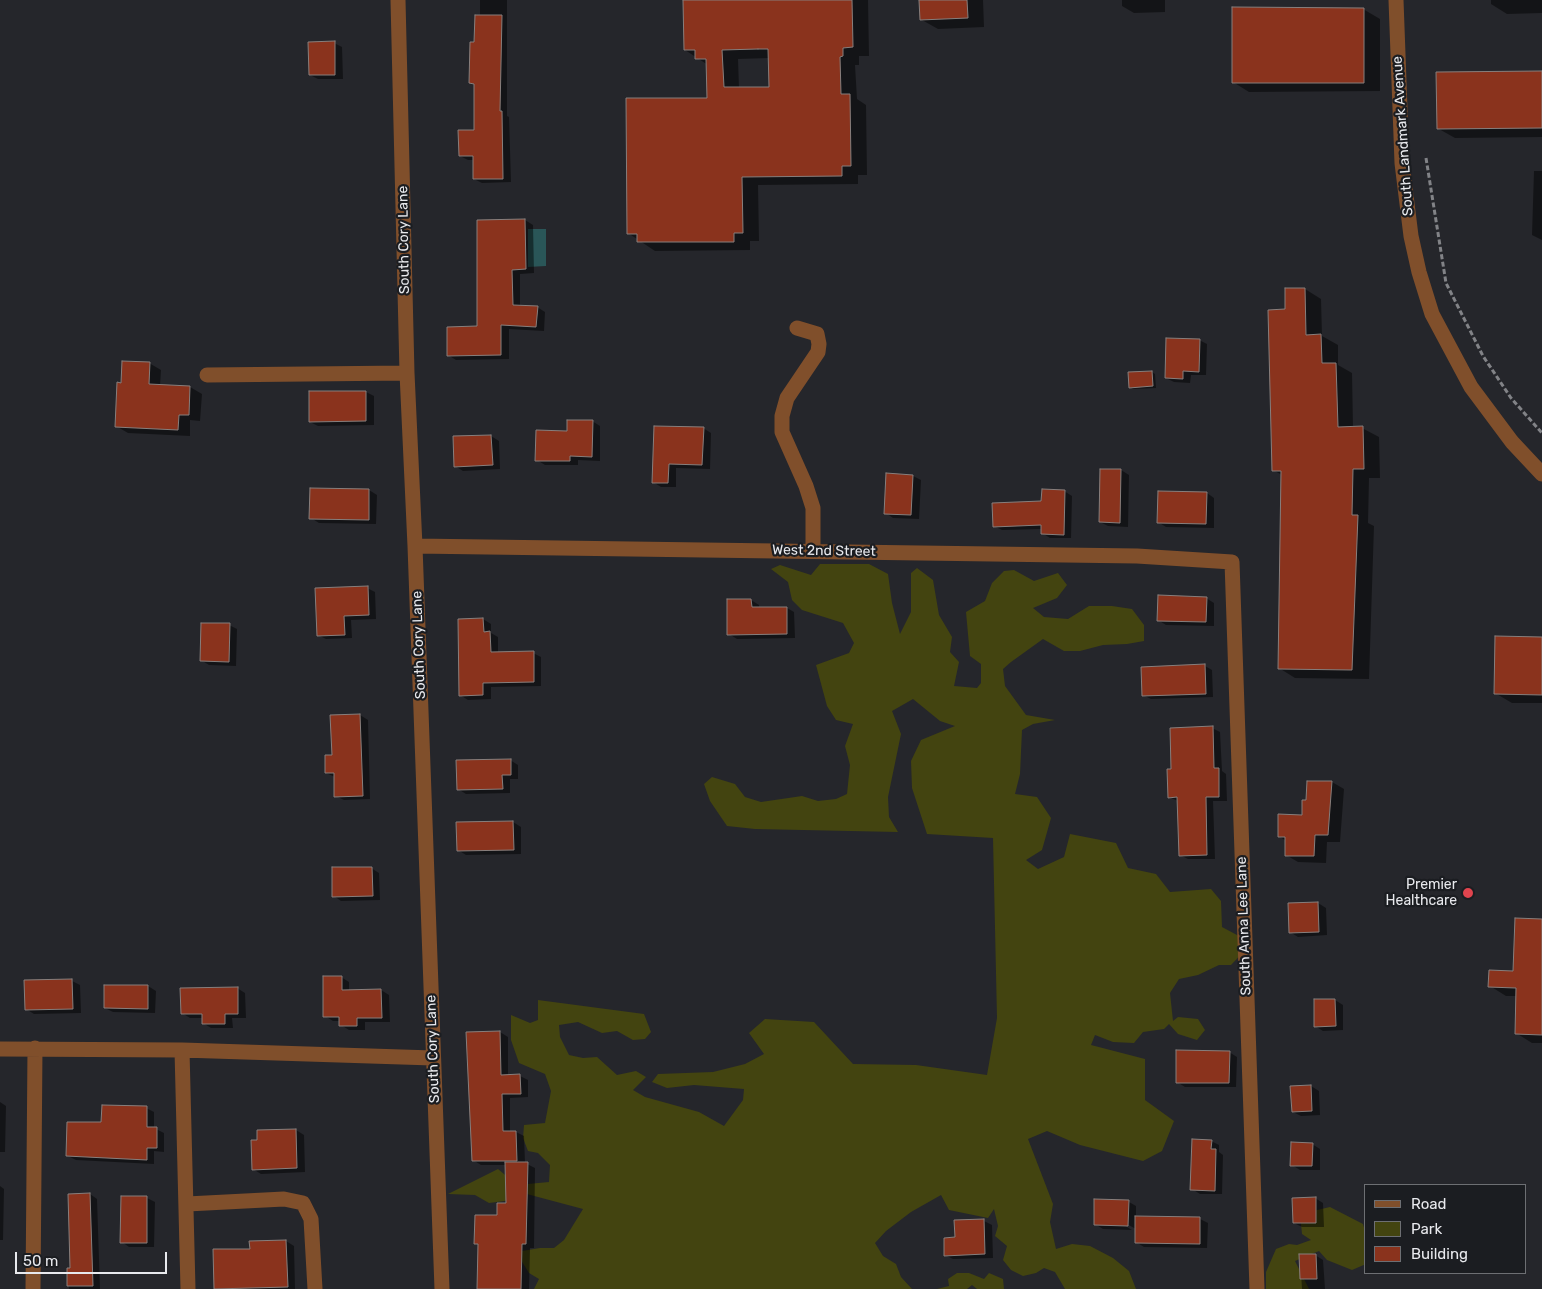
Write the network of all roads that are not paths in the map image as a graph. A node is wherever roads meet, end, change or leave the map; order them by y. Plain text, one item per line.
1 (398, 0) edge
2 (1396, 0) edge
3 (797, 328) dead end
4 (407, 373) junction
5 (207, 375) dead end
6 (1542, 474) edge
7 (415, 546) junction
8 (813, 551) junction
9 (1232, 562) joint
10 (35, 1048) junction
11 (0, 1049) edge
12 (182, 1050) junction
13 (433, 1058) junction
14 (187, 1204) junction
15 (33, 1289) edge
16 (188, 1289) edge
17 (315, 1289) edge
18 (442, 1289) edge
19 (1257, 1289) edge

1 - 4 street, South Cory Lane
2 - 6 street, South Landmark Avenue
3 - 8 street
4 - 5 street
4 - 7 street, South Cory Lane
7 - 8 street, West 2nd Street
7 - 13 street, South Cory Lane
8 - 9 street, West 2nd Street
9 - 19 street, South Anna Lee Lane
10 - 11 street
10 - 12 street
10 - 15 street
12 - 13 street
12 - 14 street
13 - 18 street, South Cory Lane
14 - 16 street
14 - 17 street

